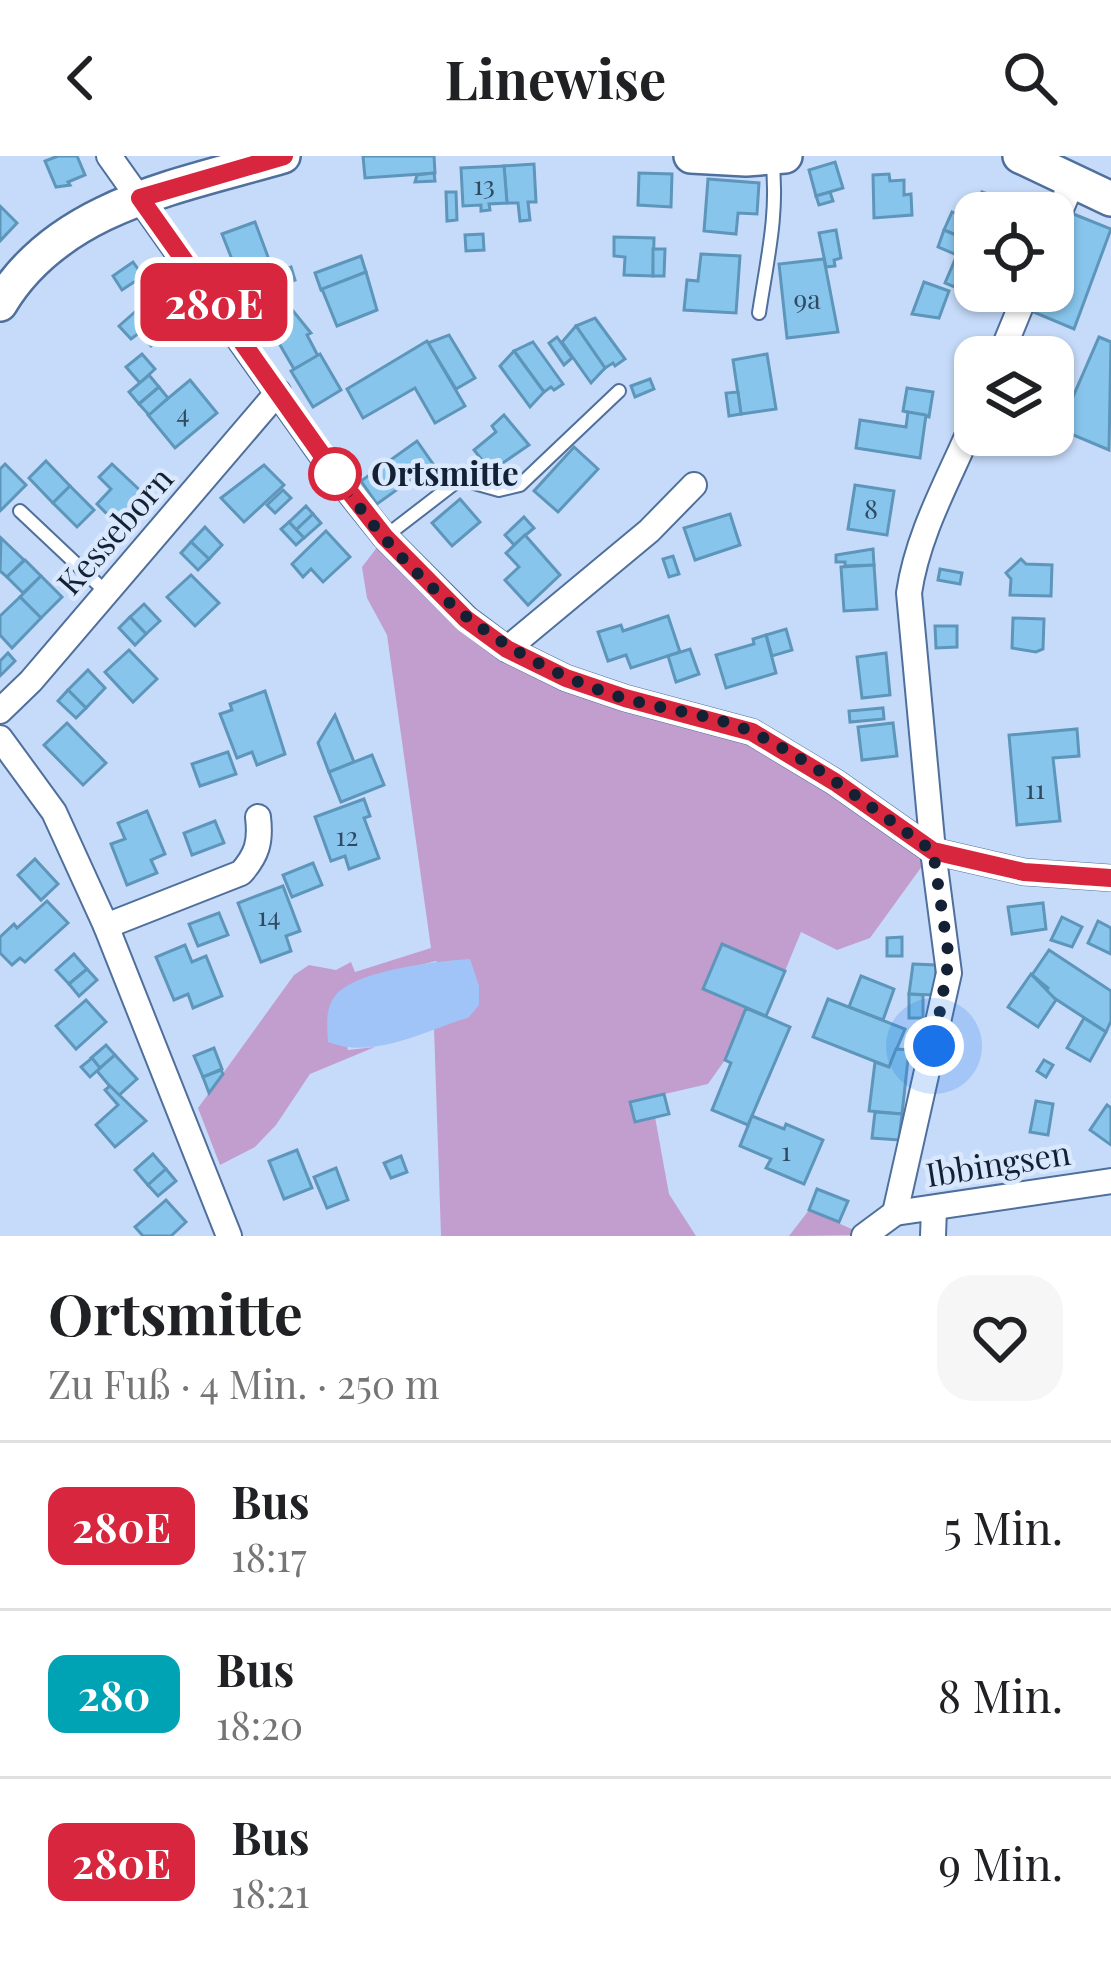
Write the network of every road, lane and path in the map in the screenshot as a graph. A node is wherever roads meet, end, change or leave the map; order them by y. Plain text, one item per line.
1 (109, 156) edge
2 (283, 156) edge
3 (692, 156) edge
4 (785, 156) edge
5 (1020, 156) edge
6 (772, 157) edge
7 (1068, 166) edge
8 (140, 198) junction
9 (1111, 199) edge
10 (0, 304) edge
11 (759, 313) dead end
12 (619, 391) dead end
13 (278, 392) junction
14 (958, 456) edge
15 (694, 484) dead end
16 (20, 512) dead end
17 (385, 537) junction
18 (106, 592) junction
19 (507, 649) junction
20 (0, 711) edge
21 (0, 738) edge
22 (258, 818) dead end
23 (933, 851) junction
24 (1111, 878) edge
25 (106, 926) junction
26 (1111, 1181) edge
27 (934, 1209) junction
28 (895, 1213) junction
29 (229, 1236) edge
30 (864, 1236) edge
31 (933, 1236) edge

1 - 8 street
2 - 8 main road
3 - 6 main road
4 - 6 main road
5 - 7 main road
6 - 11 lane
7 - 9 main road
8 - 10 main road
8 - 13 street
12 - 17 lane
13 - 17 street
13 - 18 street, Kesseborn
14 - 23 street
15 - 19 street
16 - 18 lane
17 - 19 street
18 - 20 street, Kesseborn
19 - 23 street
21 - 25 street
22 - 25 street
23 - 24 street
23 - 28 street
25 - 29 street
26 - 27 street, Ibbingsen
27 - 28 street, Ibbingsen
27 - 31 street
28 - 30 street

